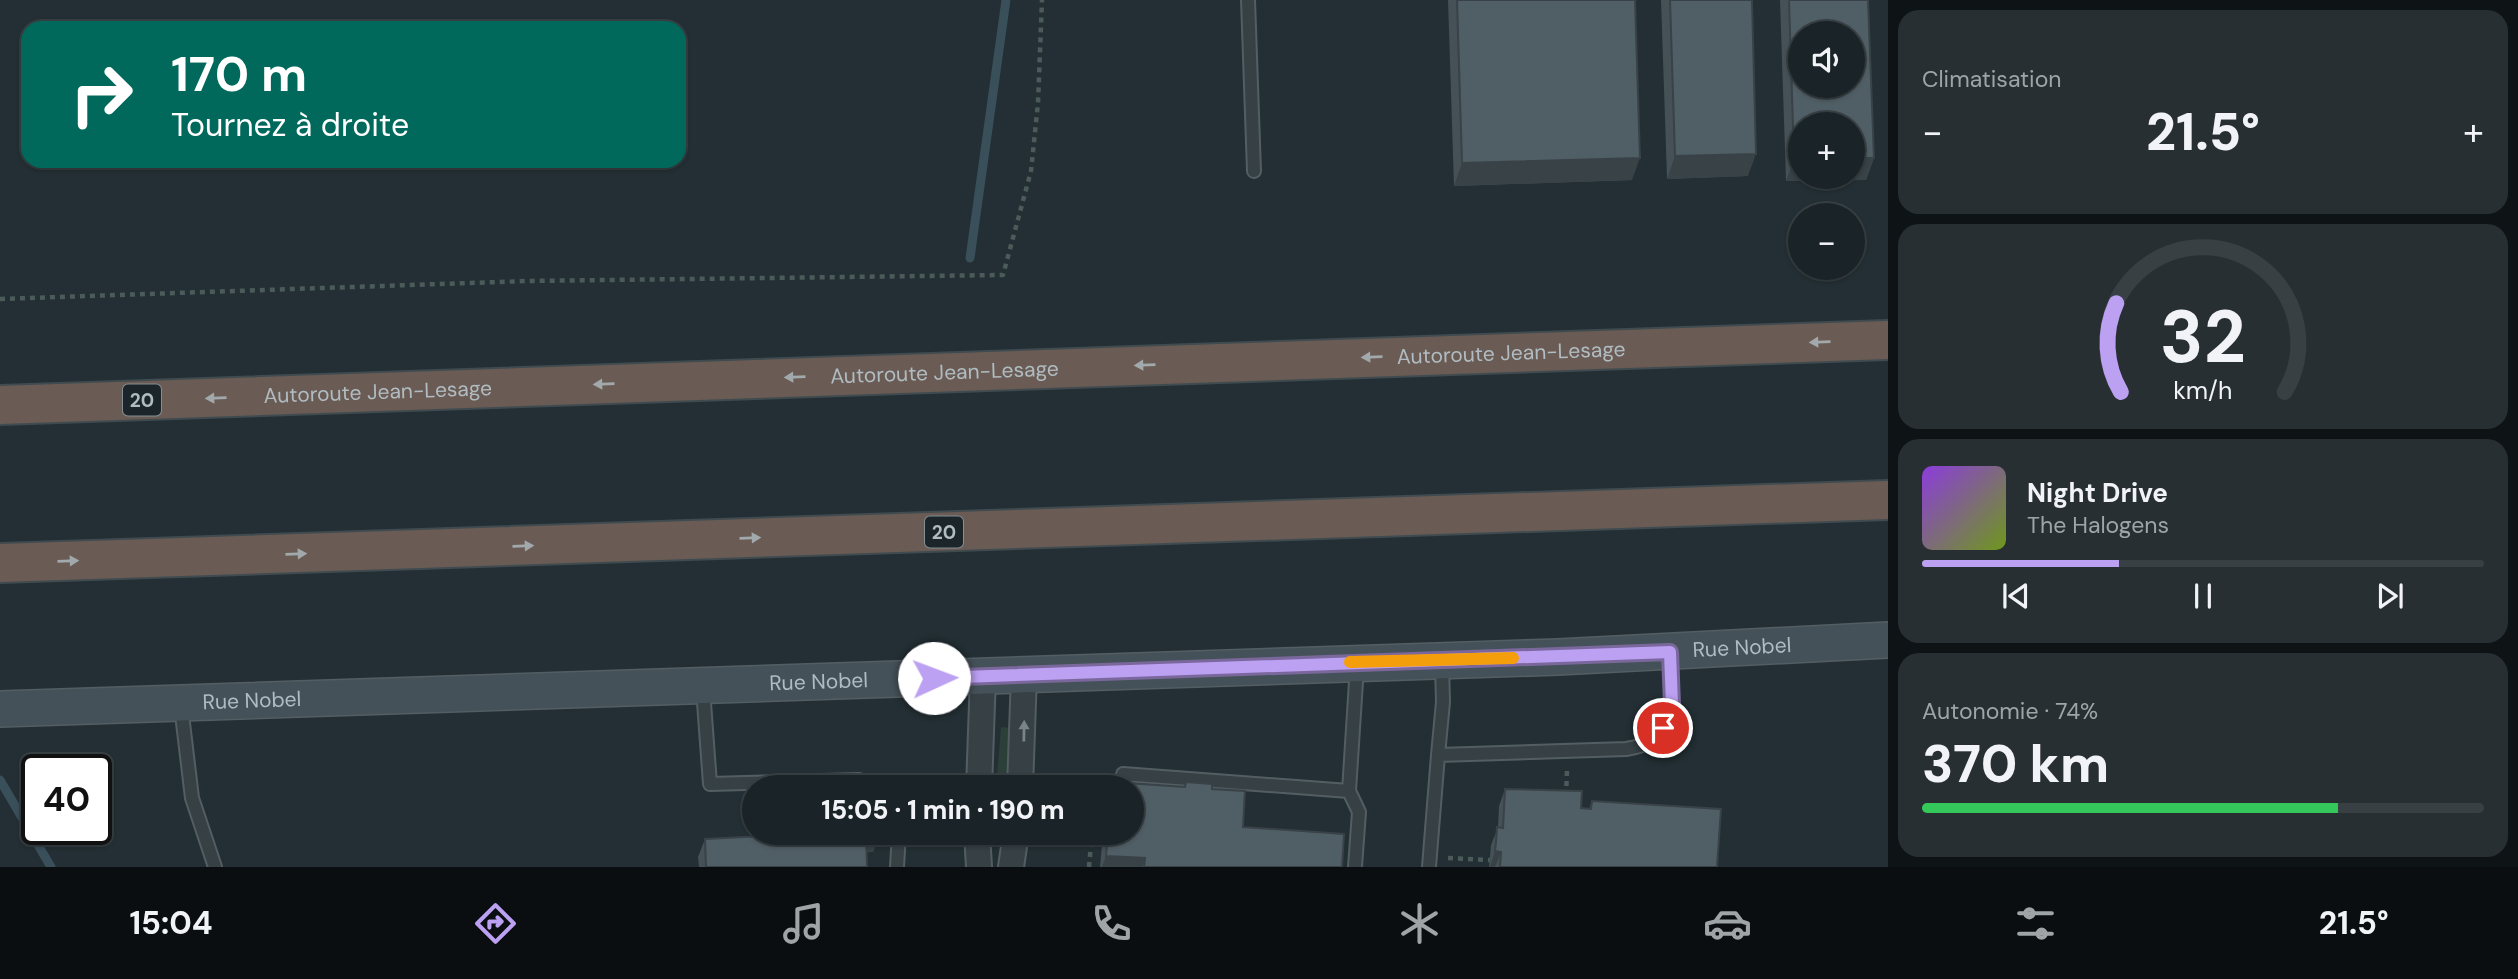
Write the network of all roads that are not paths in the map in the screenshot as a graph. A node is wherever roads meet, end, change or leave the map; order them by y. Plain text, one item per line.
1 (1248, 0) edge
2 (1254, 171) dead end
3 (1888, 340) edge
4 (0, 405) edge
5 (1888, 500) edge
6 (0, 564) edge
7 (1888, 640) edge
8 (1670, 652) junction
9 (1442, 660) junction
10 (1357, 662) junction
11 (1024, 674) junction
12 (984, 676) junction
13 (703, 685) junction
14 (180, 703) junction
15 (0, 709) edge
16 (1438, 755) junction
17 (1123, 774) dead end
18 (980, 775) edge
19 (1020, 775) edge
20 (742, 783) edge
21 (1349, 790) junction
22 (898, 845) edge
23 (978, 845) edge
24 (1014, 845) edge
25 (215, 867) edge
26 (897, 867) edge
27 (979, 867) edge
28 (1011, 867) edge
29 (1355, 867) edge
30 (1429, 867) edge

1 - 2 lane
3 -> 4 highway, Autoroute Jean-Lesage / 20
6 -> 5 highway, 20
7 - 8 street, Rue Nobel
8 - 9 street, Rue Nobel
8 - 16 lane
9 - 10 street, Rue Nobel
9 - 16 lane
10 - 11 street, Rue Nobel
10 - 21 lane
11 - 12 street, Rue Nobel
19 -> 11 street
12 - 13 street, Rue Nobel
12 - 18 street
13 - 14 street, Rue Nobel
13 - 20 lane
14 - 15 street, Rue Nobel
14 - 25 lane
16 - 30 lane
17 - 21 lane
21 - 29 lane
22 - 26 lane
23 - 27 street
24 - 28 street

